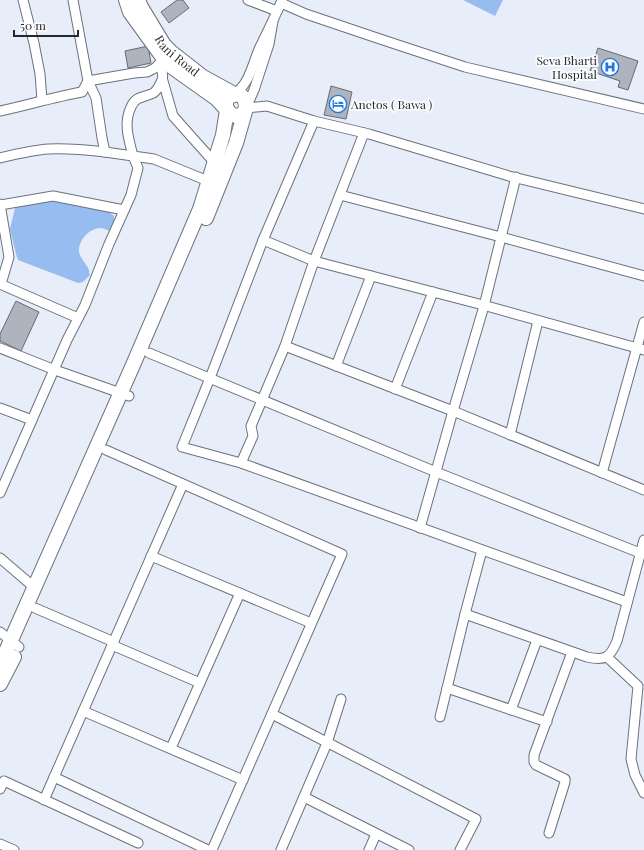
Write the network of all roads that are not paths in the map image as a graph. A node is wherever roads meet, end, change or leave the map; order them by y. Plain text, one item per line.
1 (23, 0) edge
2 (73, 0) edge
3 (126, 0) edge
4 (138, 0) edge
5 (248, 0) edge
6 (280, 5) edge
7 (273, 21) junction
8 (168, 56) junction
9 (88, 81) junction
10 (163, 81) junction
11 (234, 94) junction
12 (42, 100) junction
13 (246, 108) junction
14 (644, 109) edge
15 (0, 110) edge
16 (227, 110) junction
17 (314, 121) junction
18 (364, 132) junction
19 (105, 152) junction
20 (133, 156) junction
21 (0, 158) edge
22 (214, 162) junction
23 (516, 177) junction
24 (208, 181) junction
25 (340, 195) junction
26 (0, 204) edge
27 (644, 209) edge
28 (124, 210) junction
29 (501, 237) junction
30 (263, 240) junction
31 (314, 261) junction
32 (371, 276) junction
33 (644, 276) edge
34 (1, 284) edge
35 (433, 292) junction
36 (484, 306) junction
37 (78, 318) junction
38 (538, 321) junction
39 (644, 322) edge
40 (285, 346) junction
41 (0, 348) edge
42 (640, 349) edge
43 (149, 353) junction
44 (336, 366) junction
45 (54, 370) junction
46 (210, 378) junction
47 (395, 389) junction
48 (125, 395) junction
49 (262, 400) junction
50 (0, 408) edge
51 (453, 411) junction
52 (32, 420) junction
53 (510, 435) junction
54 (106, 450) junction
55 (241, 463) junction
56 (436, 472) junction
57 (602, 473) junction
58 (183, 484) junction
59 (644, 490) edge
60 (0, 493) edge
61 (420, 528) junction
62 (644, 540) edge
63 (482, 550) junction
64 (640, 553) junction
65 (152, 556) junction
66 (0, 558) edge
67 (35, 588) junction
68 (240, 593) junction
69 (627, 602) junction
70 (36, 608) junction
71 (465, 614) junction
72 (311, 623) junction
73 (0, 632) edge
74 (537, 640) junction
75 (15, 644) junction
76 (113, 644) junction
77 (572, 652) junction
78 (607, 657) junction
79 (0, 665) edge
80 (200, 683) junction
81 (0, 684) edge
82 (448, 688) junction
83 (341, 699) dead end
84 (511, 710) junction
85 (84, 711) junction
86 (272, 714) junction
87 (440, 717) dead end
88 (547, 722) junction
89 (327, 743) junction
90 (171, 748) junction
91 (54, 777) junction
92 (243, 780) junction
93 (0, 789) edge
94 (644, 793) edge
95 (304, 797) junction
96 (44, 800) junction
97 (549, 833) dead end
98 (376, 834) junction
99 (138, 843) dead end
100 (0, 844) edge
101 (464, 848) edge
102 (14, 850) edge
103 (208, 850) edge
104 (212, 850) edge
105 (280, 850) edge
106 (369, 850) edge
107 (409, 850) edge

1 - 12 street
2 - 9 street
3 - 8 highway
4 - 8 highway, Rani Road
5 - 6 street
6 - 7 street
6 - 14 street
7 - 11 street
7 - 13 street
8 - 9 street
8 - 10 street
8 - 11 highway, Rani Road
8 - 16 highway
9 - 12 street
9 - 19 street
10 - 20 street
10 - 22 street
11 - 13 highway
11 - 16 highway
12 - 15 street
13 - 16 highway
13 - 17 street
13 - 43 highway
16 - 22 highway
17 - 18 street
17 - 30 street
18 - 23 street
18 - 25 street
19 - 20 street
19 - 21 street
20 - 24 street
20 - 28 street
22 - 24 highway
23 - 27 street
23 - 29 street
24 - 48 highway
25 - 29 street
25 - 31 street
26 - 28 street
26 - 34 street
28 - 37 street
29 - 33 street
29 - 36 street
30 - 31 street
30 - 46 street
31 - 32 street
31 - 40 street
32 - 35 street
32 - 44 street
34 - 37 street
35 - 36 street
35 - 47 street
36 - 38 street
36 - 51 street
37 - 45 street
38 - 42 street
38 - 53 street
39 - 42 street
40 - 44 street
40 - 49 street
41 - 45 street
42 - 57 street
43 - 46 street
43 - 48 highway
44 - 47 street
45 - 48 street
45 - 52 street
46 - 49 street
46 - 55 street
47 - 51 street
48 - 54 highway
48 - 67 highway
49 - 55 street
49 - 56 street
50 - 52 street
51 - 53 street
51 - 56 street
52 - 60 street
53 - 57 street
54 - 58 street
54 - 70 highway
55 - 61 street
56 - 61 street
56 - 64 street
57 - 59 street
58 - 65 street
58 - 72 street
61 - 63 street
62 - 64 street
63 - 69 street
63 - 71 street
64 - 69 street
65 - 68 street
65 - 76 street
66 - 67 street
67 - 75 highway
68 - 72 street
68 - 80 street
69 - 78 street
70 - 75 highway
70 - 76 street
71 - 74 street
71 - 82 street
72 - 86 street
73 - 75 street
74 - 77 street
74 - 84 street
75 - 79 highway
75 - 81 highway
76 - 80 street
76 - 85 street
77 - 78 street
77 - 88 street
78 - 94 street
80 - 90 street
82 - 84 street
82 - 87 street
83 - 89 street
84 - 88 street
85 - 90 street
85 - 91 street
86 - 89 street
86 - 92 street
88 - 97 street
89 - 95 street
89 - 101 street
90 - 92 street
91 - 96 street
91 - 103 street
92 - 104 street
93 - 96 street
95 - 98 street
95 - 105 street
96 - 99 street
98 - 106 street
98 - 107 street
100 - 102 street

